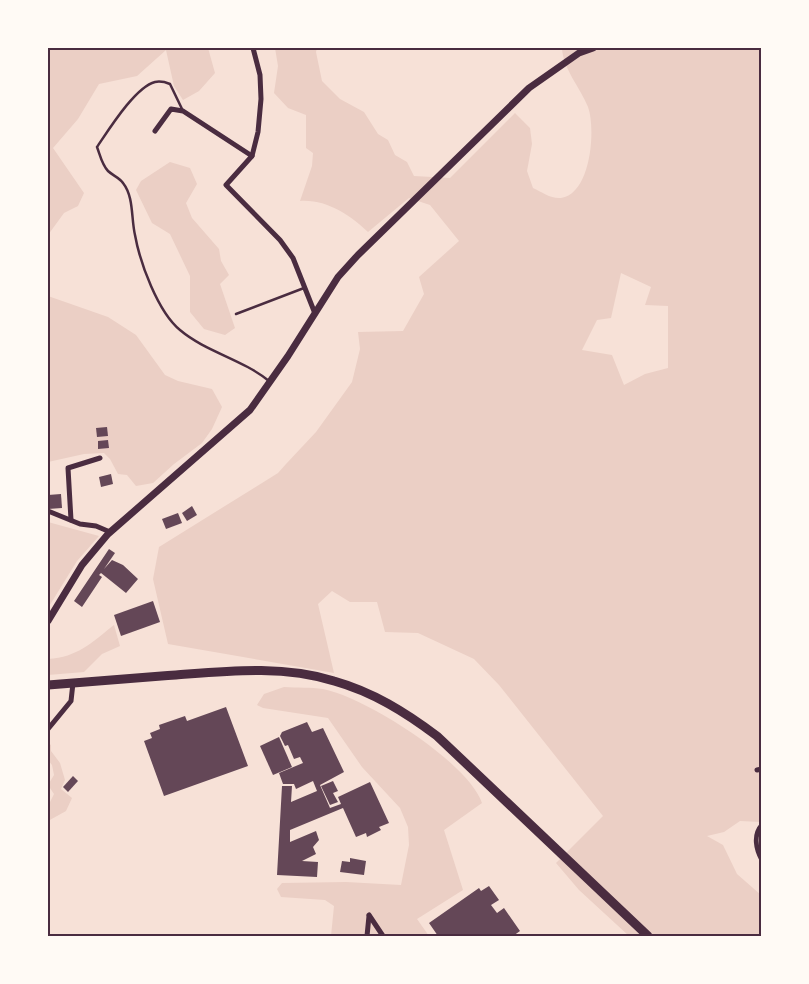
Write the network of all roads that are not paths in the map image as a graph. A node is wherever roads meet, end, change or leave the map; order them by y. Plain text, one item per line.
1 (253, 48) edge
2 (594, 48) edge
3 (578, 50) edge
4 (183, 111) junction
5 (155, 131) dead end
6 (252, 156) junction
7 (305, 287) junction
8 (314, 311) junction
9 (236, 314) dead end
10 (270, 382) junction
11 (100, 458) dead end
12 (48, 511) edge
13 (70, 520) junction
14 (110, 532) junction
15 (48, 621) edge
16 (73, 683) junction
17 (48, 685) edge
18 (48, 730) edge
19 (762, 824) edge
20 (762, 860) edge
21 (367, 936) edge
22 (383, 936) edge
23 (648, 936) edge

1 - 6 street
2 - 3 street
3 - 8 street
4 - 5 street
4 - 6 street
4 - 10 lane
6 - 7 street
7 - 8 street
7 - 9 lane
8 - 10 street
10 - 14 street
11 - 13 street
12 - 13 street
13 - 14 street
14 - 15 street
16 - 17 highway
16 - 18 street
16 - 23 highway
19 - 20 street
21 - 22 street

